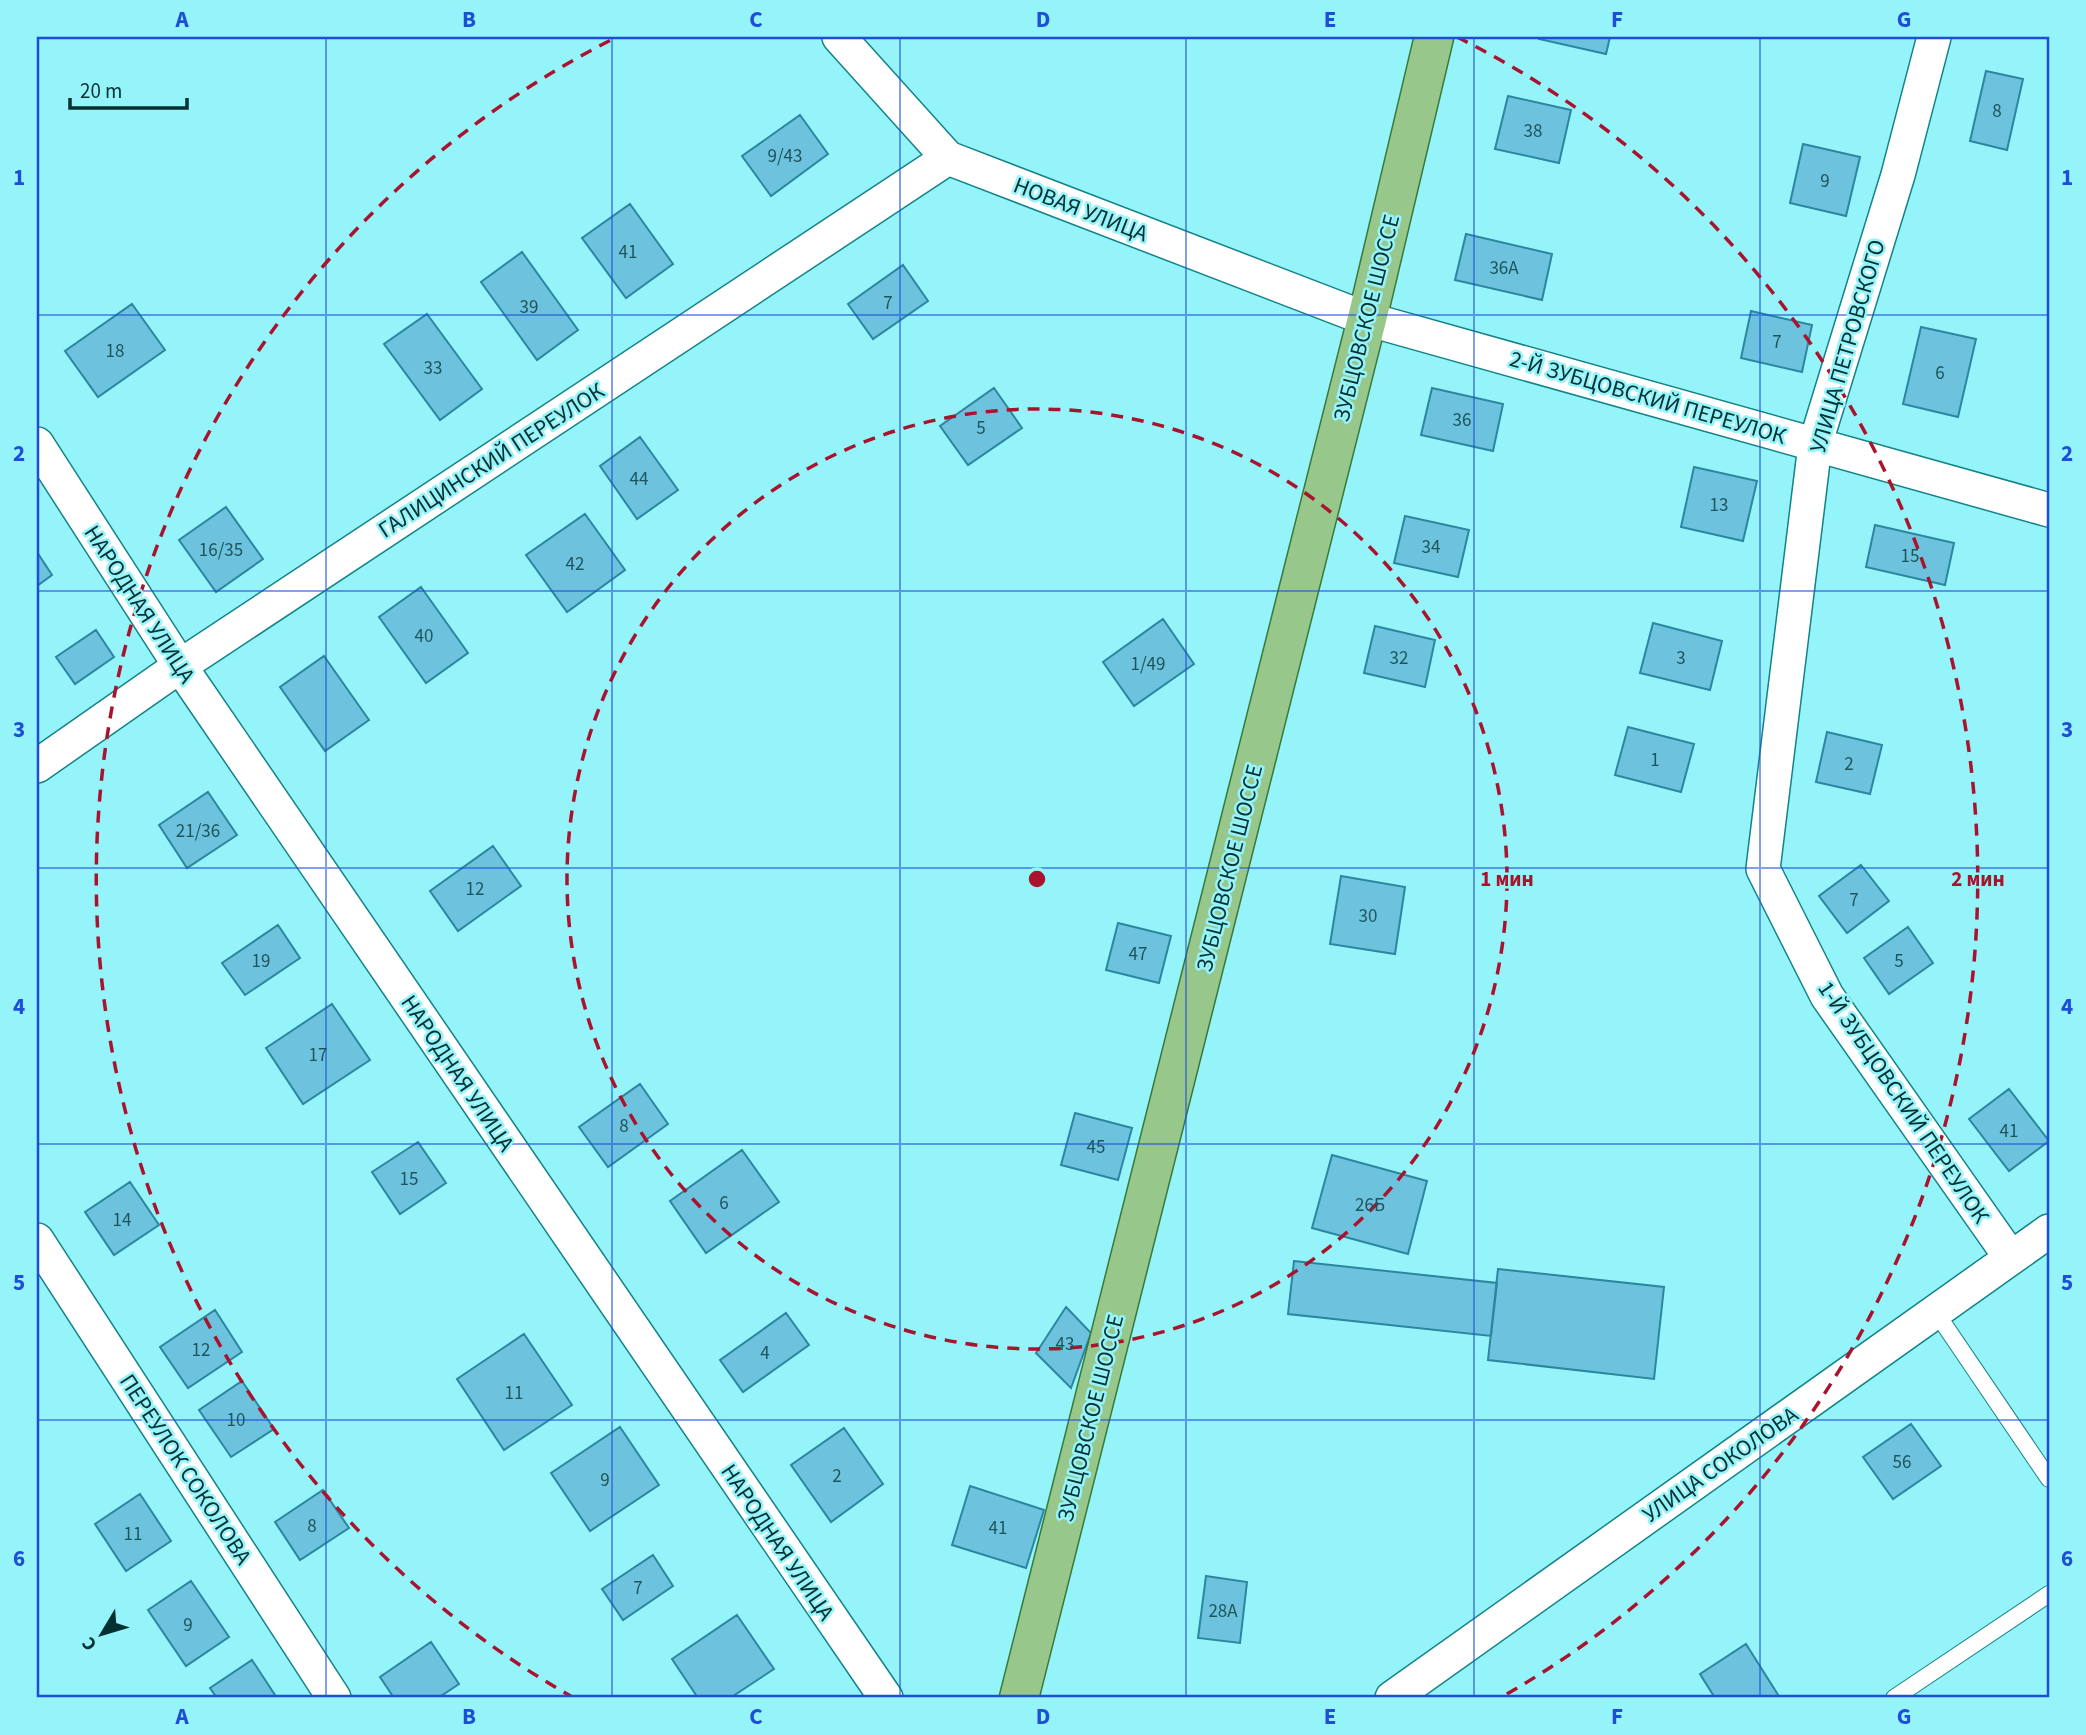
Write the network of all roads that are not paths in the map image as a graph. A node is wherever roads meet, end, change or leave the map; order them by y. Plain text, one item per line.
1 (839, 37) edge
2 (1434, 37) edge
3 (1934, 37) edge
4 (948, 158) junction
5 (1367, 319) junction
6 (37, 444) edge
7 (1815, 444) junction
8 (2049, 510) edge
9 (180, 666) junction
10 (37, 766) edge
11 (1763, 869) joint
12 (2049, 1231) edge
13 (37, 1240) edge
14 (2011, 1258) junction
15 (1935, 1311) junction
16 (2049, 1479) edge
17 (2049, 1594) edge
18 (334, 1698) edge
19 (886, 1698) edge
20 (1019, 1698) edge
21 (1392, 1698) edge
22 (1894, 1698) edge

1 - 4 street, НОВАЯ УЛИЦА
2 - 5 main road, ЗУБЦОВСКОЕ ШОССЕ
3 - 7 street, УЛИЦА ПЕТРОВСКОГО
4 - 5 street, НОВАЯ УЛИЦА
4 - 9 street, ГАЛИЦИНСКИЙ ПЕРЕУЛОК
5 - 7 street, 2-Й ЗУБЦОВСКИЙ ПЕРЕУЛОК
5 - 20 main road, ЗУБЦОВСКОЕ ШОССЕ
6 - 9 street, НАРОДНАЯ УЛИЦА
7 - 8 street, 2-Й ЗУБЦОВСКИЙ ПЕРЕУЛОК
7 - 11 street, УЛИЦА ПЕТРОВСКОГО
9 - 10 street, ГАЛИЦИНСКИЙ ПЕРЕУЛОК
9 - 19 street, НАРОДНАЯ УЛИЦА
11 - 14 street, 1-Й ЗУБЦОВСКИЙ ПЕРЕУЛОК
12 - 14 street, УЛИЦА СОКОЛОВА
13 - 18 street, ПЕРЕУЛОК СОКОЛОВА
14 - 15 street, УЛИЦА СОКОЛОВА
15 - 16 lane
15 - 21 street, УЛИЦА СОКОЛОВА
17 - 22 lane

